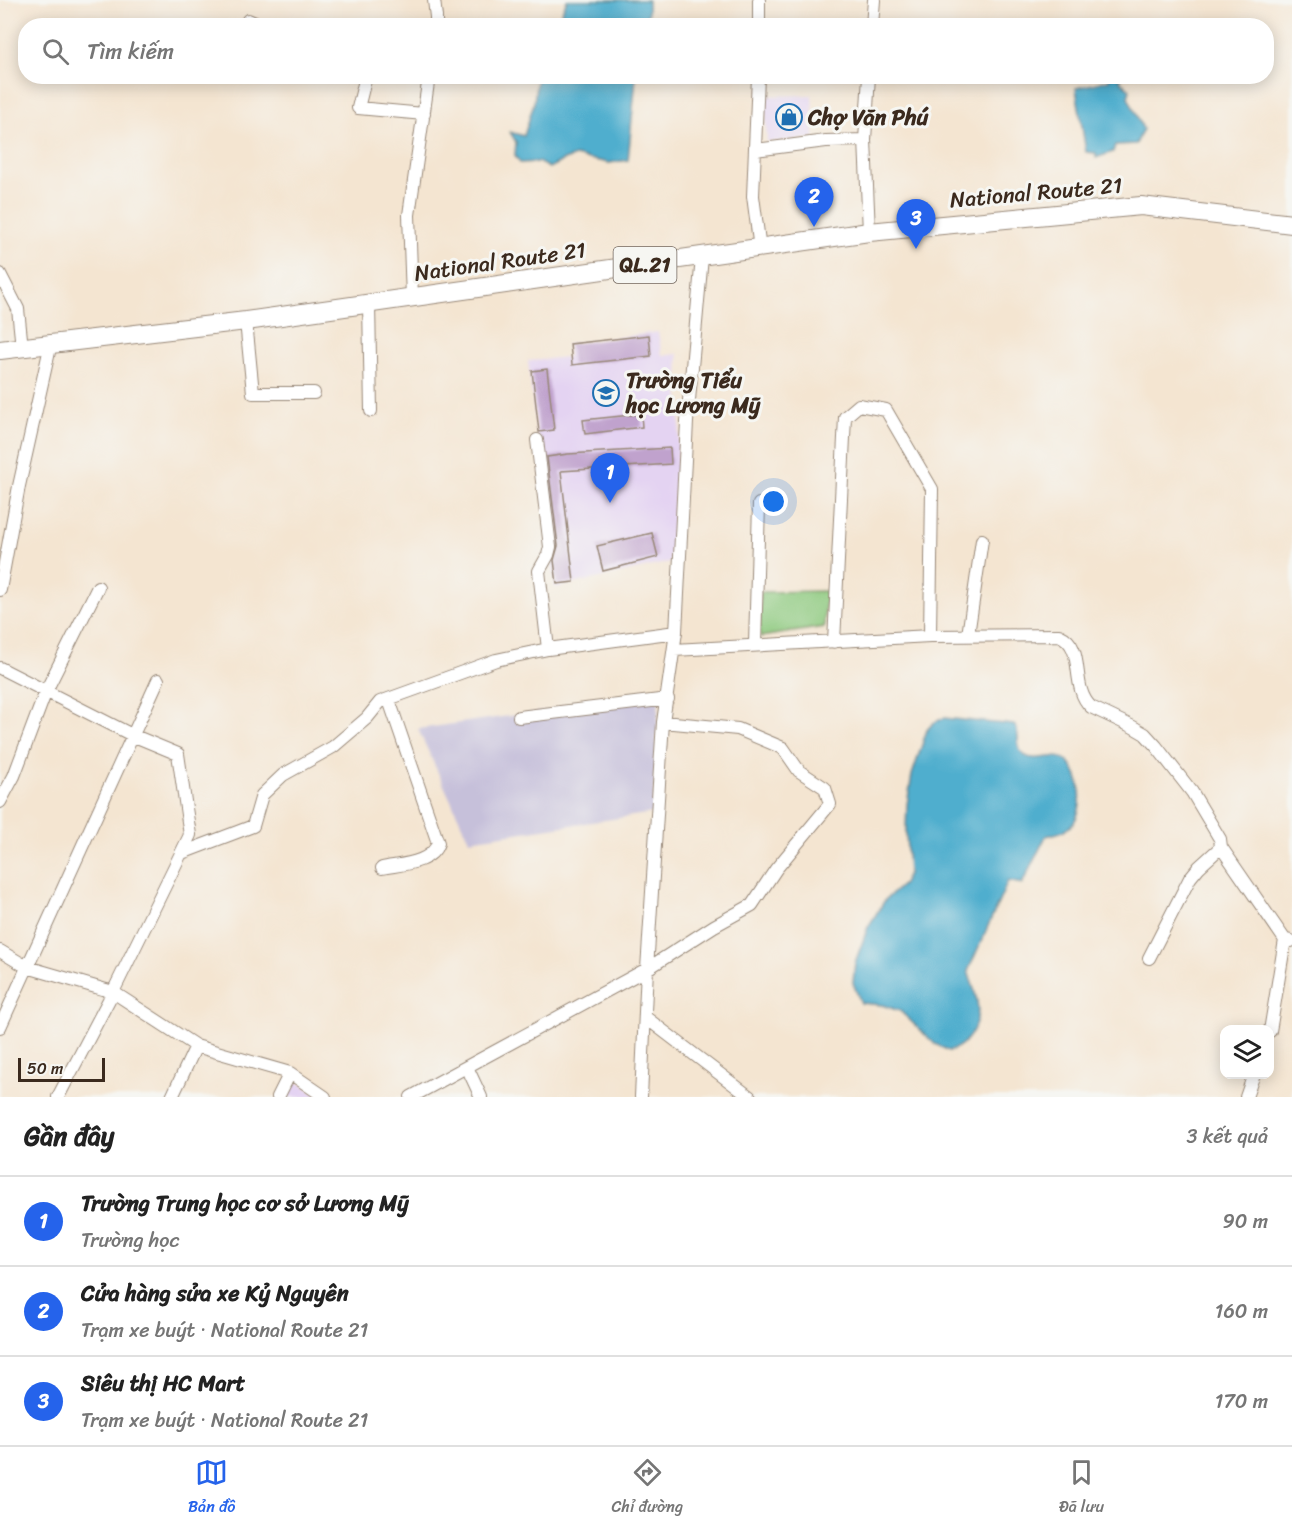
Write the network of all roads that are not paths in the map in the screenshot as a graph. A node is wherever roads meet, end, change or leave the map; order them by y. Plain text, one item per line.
1 (434, 0) edge
2 (759, 0) edge
3 (874, 0) edge
4 (435, 18) edge
5 (759, 18) edge
6 (873, 18) edge
7 (364, 84) edge
8 (428, 84) edge
9 (758, 84) edge
10 (868, 84) edge
11 (424, 114) junction
12 (865, 140) junction
13 (755, 150) junction
14 (1292, 224) edge
15 (869, 232) junction
16 (760, 249) junction
17 (702, 257) junction
18 (0, 274) edge
19 (412, 298) junction
20 (369, 304) junction
21 (246, 321) junction
22 (51, 343) junction
23 (22, 348) junction
24 (0, 350) edge
25 (314, 393) dead end
26 (371, 411) dead end
27 (537, 440) dead end
28 (759, 504) dead end
29 (6, 522) edge
30 (982, 540) dead end
31 (98, 586) dead end
32 (0, 590) edge
33 (676, 632) junction
34 (968, 635) junction
35 (930, 636) junction
36 (834, 642) junction
37 (755, 644) junction
38 (548, 649) junction
39 (674, 650) junction
40 (0, 668) edge
41 (158, 680) dead end
42 (46, 691) junction
43 (668, 699) junction
44 (389, 700) junction
45 (519, 717) dead end
46 (663, 722) junction
47 (132, 735) junction
48 (0, 802) edge
49 (1221, 847) junction
50 (182, 853) junction
51 (382, 868) dead end
52 (1288, 941) edge
53 (0, 951) edge
54 (1149, 958) dead end
55 (27, 967) junction
56 (646, 969) junction
57 (113, 992) junction
58 (645, 1017) junction
59 (1270, 1025) edge
60 (0, 1027) edge
61 (196, 1046) junction
62 (466, 1067) junction
63 (290, 1073) junction
64 (1253, 1079) edge
65 (1248, 1096) edge
66 (58, 1097) edge
67 (172, 1097) edge
68 (278, 1097) edge
69 (325, 1097) edge
70 (411, 1097) edge
71 (481, 1097) edge
72 (641, 1097) edge
73 (750, 1097) edge

1 - 4 street
2 - 5 street
3 - 6 street
7 - 11 street
8 - 11 street
9 - 13 street
10 - 12 street
11 - 19 street
12 - 13 street
12 - 15 street
13 - 16 street
14 - 15 highway, National Route 21 / QL.21
15 - 16 highway, National Route 21 / QL.21
16 - 17 highway, National Route 21 / QL.21
17 - 19 highway, National Route 21 / QL.21
17 - 33 street
18 - 23 street
19 - 20 highway, National Route 21 / QL.21
20 - 21 highway, National Route 21 / QL.21
20 - 26 street
21 - 22 highway, National Route 21 / QL.21
21 - 25 street
22 - 23 highway, National Route 21 / QL.21
22 - 29 street
23 - 24 highway, National Route 21 / QL.21
27 - 38 street
28 - 37 street
29 - 32 street
30 - 34 street
31 - 42 street
33 - 38 street
33 - 39 street
34 - 35 street
34 - 49 street
35 - 36 street
35 - 36 street
36 - 37 street
37 - 39 street
38 - 44 street
39 - 43 street
40 - 42 street
41 - 47 street
42 - 47 street
42 - 48 street
43 - 45 street
43 - 46 street
44 - 50 street
44 - 51 street
46 - 56 street
46 - 56 street
47 - 50 street
47 - 55 street
49 - 52 street
49 - 54 street
50 - 57 street
52 - 59 street
53 - 55 street
55 - 57 street
55 - 60 street
56 - 58 street
56 - 62 street
57 - 61 street
57 - 66 street
58 - 72 street
58 - 73 street
61 - 63 street
61 - 67 street
62 - 70 street
62 - 71 street
63 - 68 street
63 - 69 street
64 - 65 street

